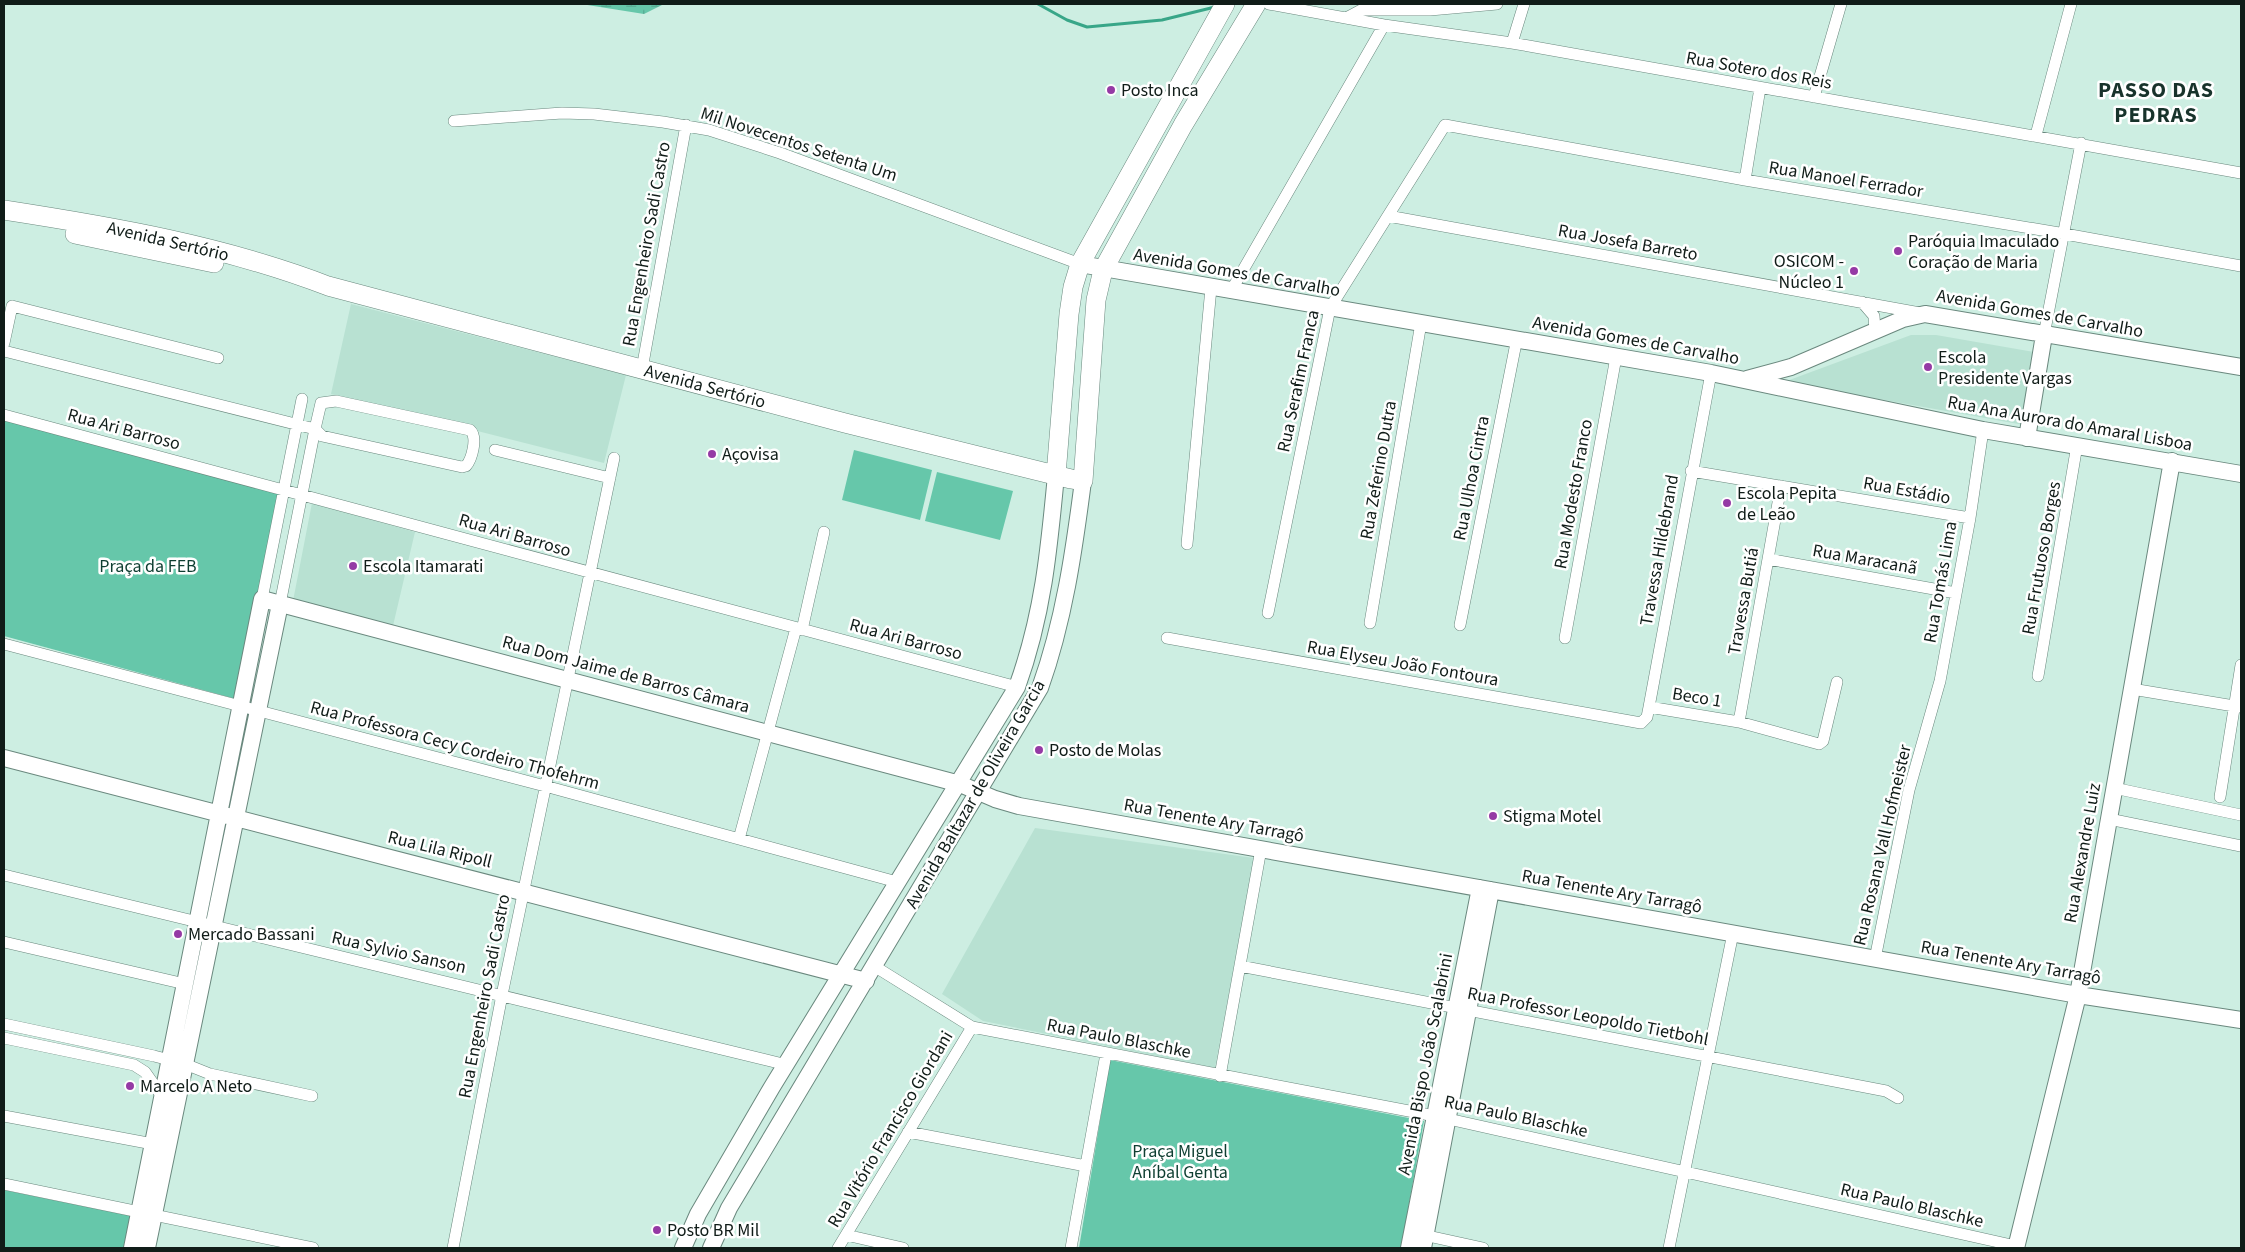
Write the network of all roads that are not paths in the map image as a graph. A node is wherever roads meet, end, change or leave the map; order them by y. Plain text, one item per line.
1 (1256, 4) edge
2 (1270, 4) edge
3 (1497, 4) edge
4 (1524, 4) edge
5 (1841, 4) edge
6 (2071, 4) edge
7 (1223, 8) edge
8 (1346, 18) junction
9 (1384, 25) junction
10 (1512, 43) junction
11 (1760, 88) junction
12 (1814, 97) junction
13 (454, 121) dead end
14 (686, 125) junction
15 (1445, 125) joint
16 (2036, 135) junction
17 (2081, 143) junction
18 (2241, 173) edge
19 (1745, 180) junction
20 (4, 210) edge
21 (1388, 216) junction
22 (4, 222) edge
23 (2065, 234) junction
24 (1080, 264) junction
25 (2241, 266) edge
26 (1103, 270) junction
27 (328, 286) junction
28 (1211, 288) junction
29 (1231, 291) junction
30 (1862, 302) junction
31 (1330, 308) junction
32 (1925, 314) junction
33 (1421, 323) junction
34 (1875, 331) junction
35 (2044, 335) junction
36 (1517, 338) junction
37 (4, 343) edge
38 (4, 351) edge
39 (1616, 357) junction
40 (218, 358) dead end
41 (2241, 367) edge
42 (642, 369) junction
43 (1711, 373) junction
44 (1745, 380) junction
45 (302, 399) dead end
46 (4, 415) edge
47 (297, 425) junction
48 (314, 429) junction
49 (1983, 430) junction
50 (2027, 438) junction
51 (2078, 445) junction
52 (495, 450) dead end
53 (614, 458) dead end
54 (2172, 461) junction
55 (1691, 471) junction
56 (2241, 474) edge
57 (1056, 476) junction
58 (610, 478) junction
59 (1083, 481) junction
60 (1781, 486) junction
61 (284, 489) junction
62 (302, 493) junction
63 (1970, 518) junction
64 (824, 532) dead end
65 (1187, 544) dead end
66 (1768, 559) junction
67 (590, 574) junction
68 (1956, 593) junction
69 (262, 599) junction
70 (280, 604) junction
71 (1268, 613) dead end
72 (1370, 622) dead end
73 (1460, 625) dead end
74 (799, 629) junction
75 (1167, 638) dead end
76 (1565, 638) dead end
77 (4, 644) edge
78 (2241, 665) edge
79 (2038, 676) dead end
80 (568, 681) junction
81 (1940, 681) joint
82 (1838, 682) dead end
83 (1017, 686) junction
84 (2132, 689) junction
85 (240, 706) junction
86 (1649, 707) junction
87 (2238, 707) edge
88 (258, 711) junction
89 (1739, 722) junction
90 (768, 732) junction
91 (4, 758) edge
92 (960, 784) junction
93 (545, 786) junction
94 (2114, 788) junction
95 (978, 793) junction
96 (2220, 797) dead end
97 (219, 813) junction
98 (2241, 815) edge
99 (236, 818) junction
100 (2109, 819) junction
101 (738, 839) junction
102 (2241, 846) edge
103 (1262, 849) junction
104 (4, 875) edge
105 (897, 882) junction
106 (1486, 889) junction
107 (523, 892) junction
108 (197, 923) junction
109 (213, 926) junction
110 (1733, 933) junction
111 (4, 942) edge
112 (1875, 959) junction
113 (874, 966) junction
114 (1240, 966) junction
115 (842, 975) junction
116 (866, 981) junction
117 (185, 984) junction
118 (502, 995) junction
119 (2078, 995) junction
120 (1462, 1009) junction
121 (2241, 1020) edge
122 (4, 1024) edge
123 (972, 1027) junction
124 (4, 1038) edge
125 (1106, 1054) junction
126 (1707, 1057) junction
127 (177, 1062) junction
128 (786, 1065) junction
129 (1220, 1076) junction
130 (162, 1096) junction
131 (312, 1096) dead end
132 (1898, 1098) dead end
133 (4, 1116) edge
134 (1442, 1118) junction
135 (908, 1132) junction
136 (153, 1144) junction
137 (1086, 1166) junction
138 (1684, 1171) junction
139 (4, 1184) edge
140 (147, 1213) junction
141 (846, 1235) junction
142 (1417, 1241) edge
143 (2016, 1247) edge
144 (132, 1248) edge
145 (147, 1248) edge
146 (313, 1248) edge
147 (453, 1248) edge
148 (683, 1248) edge
149 (711, 1248) edge
150 (838, 1248) edge
151 (903, 1248) edge
152 (1071, 1248) edge
153 (1483, 1248) edge
154 (1669, 1248) edge

1 - 26 main road, Avenida Baltazar de Oliveira Garcia
2 - 8 street, Rua Sotero dos Reis
3 - 8 street
4 - 10 street
5 - 12 street
6 - 16 street
7 - 24 main road, Avenida Baltazar de Oliveira Garcia
8 - 9 street, Rua Sotero dos Reis
9 - 10 street, Rua Sotero dos Reis
9 - 29 street
10 - 11 street, Rua Sotero dos Reis
11 - 12 street, Rua Sotero dos Reis
11 - 19 street
12 - 16 street, Rua Sotero dos Reis
13 - 14 street, Mil Novecentos Setenta Um
14 - 24 street, Mil Novecentos Setenta Um
14 - 42 street, Rua Engenheiro Sadi Castro
15 - 19 street, Rua Manoel Ferrador
15 - 21 street, Rua Serafim Franca
16 - 17 street, Rua Sotero dos Reis
17 - 18 street, Rua Sotero dos Reis
17 - 23 street
19 - 23 street, Rua Manoel Ferrador
20 - 27 main road, Avenida Sertório
21 - 30 street, Rua Josefa Barreto
21 - 31 street, Rua Serafim Franca
22 - 27 main road, Avenida Sertório
23 - 25 street, Rua Manoel Ferrador
23 - 35 street
24 - 26 street
24 - 57 main road, Avenida Baltazar de Oliveira Garcia
26 - 28 street, Avenida Gomes de Carvalho
26 - 59 main road, Avenida Baltazar de Oliveira Garcia
27 - 42 main road, Avenida Sertório
28 - 29 street, Avenida Gomes de Carvalho
28 - 65 street
29 - 31 street, Avenida Gomes de Carvalho
30 - 32 street, Rua Josefa Barreto
30 - 34 street
31 - 33 street, Avenida Gomes de Carvalho
31 - 71 street, Rua Serafim Franca
32 - 34 street, Avenida Gomes de Carvalho
32 - 35 street, Avenida Gomes de Carvalho
33 - 36 street, Avenida Gomes de Carvalho
33 - 72 street, Rua Zeferino Dutra
34 - 44 street, Avenida Gomes de Carvalho
35 - 41 street, Avenida Gomes de Carvalho
35 - 50 street
36 - 39 street, Avenida Gomes de Carvalho
36 - 73 street, Rua Ulhoa Cintra
37 - 40 street
38 - 47 street
39 - 43 street, Avenida Gomes de Carvalho
39 - 76 street, Rua Modesto Franco
42 - 57 main road, Avenida Sertório
43 - 44 street, Avenida Gomes de Carvalho
43 - 55 street, Travessa Hildebrand
44 - 49 street, Rua Ana Aurora do Amaral Lisboa
45 - 47 street
46 - 61 street, Rua Ari Barroso
47 - 48 street
47 - 61 street
48 - 48 street
48 - 62 street
49 - 50 street, Rua Ana Aurora do Amaral Lisboa
49 - 63 street, Rua Tomás Lima
50 - 51 street, Rua Ana Aurora do Amaral Lisboa
51 - 54 street, Rua Ana Aurora do Amaral Lisboa
51 - 79 street, Rua Frutuoso Borges
52 - 58 street
53 - 58 street, Rua Engenheiro Sadi Castro
54 - 56 street, Rua Ana Aurora do Amaral Lisboa
54 - 84 street, Rua Alexandre Luiz
55 - 60 street, Rua Estádio
55 - 86 street, Travessa Hildebrand
57 - 59 main road, Avenida Sertório
57 - 83 street, Avenida Baltazar de Oliveira Garcia
58 - 67 street, Rua Engenheiro Sadi Castro
59 - 95 street, Avenida Baltazar de Oliveira Garcia
60 - 63 street, Rua Estádio
60 - 66 street, Travessa Butiá
61 - 62 street, Rua Ari Barroso
61 - 69 street
62 - 67 street, Rua Ari Barroso
62 - 70 street
63 - 68 street, Rua Tomás Lima
64 - 74 street
66 - 68 street, Rua Maracanã
66 - 89 street, Travessa Butiá
67 - 74 street, Rua Ari Barroso
67 - 80 street, Rua Engenheiro Sadi Castro
68 - 81 street, Rua Tomás Lima
69 - 70 street, Rua Dom Jaime de Barros Câmara
69 - 85 street
70 - 80 street, Rua Dom Jaime de Barros Câmara
70 - 88 street
74 - 83 street, Rua Ari Barroso
74 - 90 street
75 - 86 street, Rua Elyseu João Fontoura
77 - 85 street, Rua Professora Cecy Cordeiro Thofehrm
78 - 87 street
80 - 90 street, Rua Dom Jaime de Barros Câmara
80 - 93 street, Rua Engenheiro Sadi Castro
81 - 112 street, Rua Rosana Vall Hofmeister
82 - 89 street, Beco 1
83 - 92 street, Avenida Baltazar de Oliveira Garcia
84 - 87 street
84 - 94 street, Rua Alexandre Luiz
85 - 88 street, Rua Professora Cecy Cordeiro Thofehrm
85 - 97 street
86 - 89 street, Beco 1
87 - 96 street
88 - 93 street, Rua Professora Cecy Cordeiro Thofehrm
88 - 99 street
90 - 92 street, Rua Dom Jaime de Barros Câmara
90 - 101 street
91 - 97 street, Rua Lila Ripoll
92 - 95 street, Rua Dom Jaime de Barros Câmara
92 - 105 street, Avenida Baltazar de Oliveira Garcia
93 - 101 street, Rua Professora Cecy Cordeiro Thofehrm
93 - 107 street, Rua Engenheiro Sadi Castro
94 - 98 street
94 - 100 street, Rua Alexandre Luiz
95 - 103 street, Rua Tenente Ary Tarragô
95 - 113 street, Avenida Baltazar de Oliveira Garcia
97 - 99 street, Rua Lila Ripoll
97 - 108 street
99 - 107 street, Rua Lila Ripoll
99 - 109 street
100 - 102 street
100 - 119 street, Rua Alexandre Luiz
101 - 105 street, Rua Professora Cecy Cordeiro Thofehrm
103 - 106 street, Rua Tenente Ary Tarragô
103 - 114 street
104 - 108 street, Rua Sylvio Sanson
105 - 115 street, Avenida Baltazar de Oliveira Garcia
106 - 110 street, Rua Tenente Ary Tarragô
106 - 120 street, Avenida Bispo João Scalabrini
107 - 115 street, Rua Lila Ripoll
107 - 118 street, Rua Engenheiro Sadi Castro
108 - 109 street, Rua Sylvio Sanson
108 - 117 street
109 - 118 street, Rua Sylvio Sanson
109 - 127 street
110 - 112 street, Rua Tenente Ary Tarragô
110 - 126 street
111 - 117 street
112 - 119 street, Rua Tenente Ary Tarragô
113 - 116 street, Avenida Baltazar de Oliveira Garcia
113 - 123 street, Rua Paulo Blaschke
114 - 120 street, Rua Professor Leopoldo Tietbohl
114 - 129 street
115 - 116 street, Rua Lila Ripoll
115 - 128 street, Avenida Baltazar de Oliveira Garcia
116 - 149 street, Avenida Baltazar de Oliveira Garcia
117 - 127 street
118 - 128 street, Rua Sylvio Sanson
118 - 147 street, Rua Engenheiro Sadi Castro
119 - 121 street, Rua Tenente Ary Tarragô
119 - 143 street, Rua Alexandre Luiz
120 - 126 street, Rua Professor Leopoldo Tietbohl
120 - 134 street, Avenida Bispo João Scalabrini
122 - 127 street
123 - 125 street, Rua Paulo Blaschke
123 - 135 street, Rua Vitório Francisco Giordani
124 - 130 street
125 - 129 street, Rua Paulo Blaschke
125 - 137 street
126 - 132 street, Rua Professor Leopoldo Tietbohl
126 - 138 street
127 - 130 street
127 - 131 street
127 - 140 street
128 - 148 street, Avenida Baltazar de Oliveira Garcia
129 - 134 street, Rua Paulo Blaschke
130 - 136 street
133 - 136 street
134 - 138 street, Rua Paulo Blaschke
134 - 142 street, Avenida Bispo João Scalabrini
135 - 137 street
135 - 141 street, Rua Vitório Francisco Giordani
136 - 140 street
137 - 152 street
138 - 143 street, Rua Paulo Blaschke
138 - 154 street
139 - 140 street
140 - 144 street
140 - 145 street
140 - 146 street
141 - 150 street, Rua Vitório Francisco Giordani
141 - 151 street
142 - 153 street

